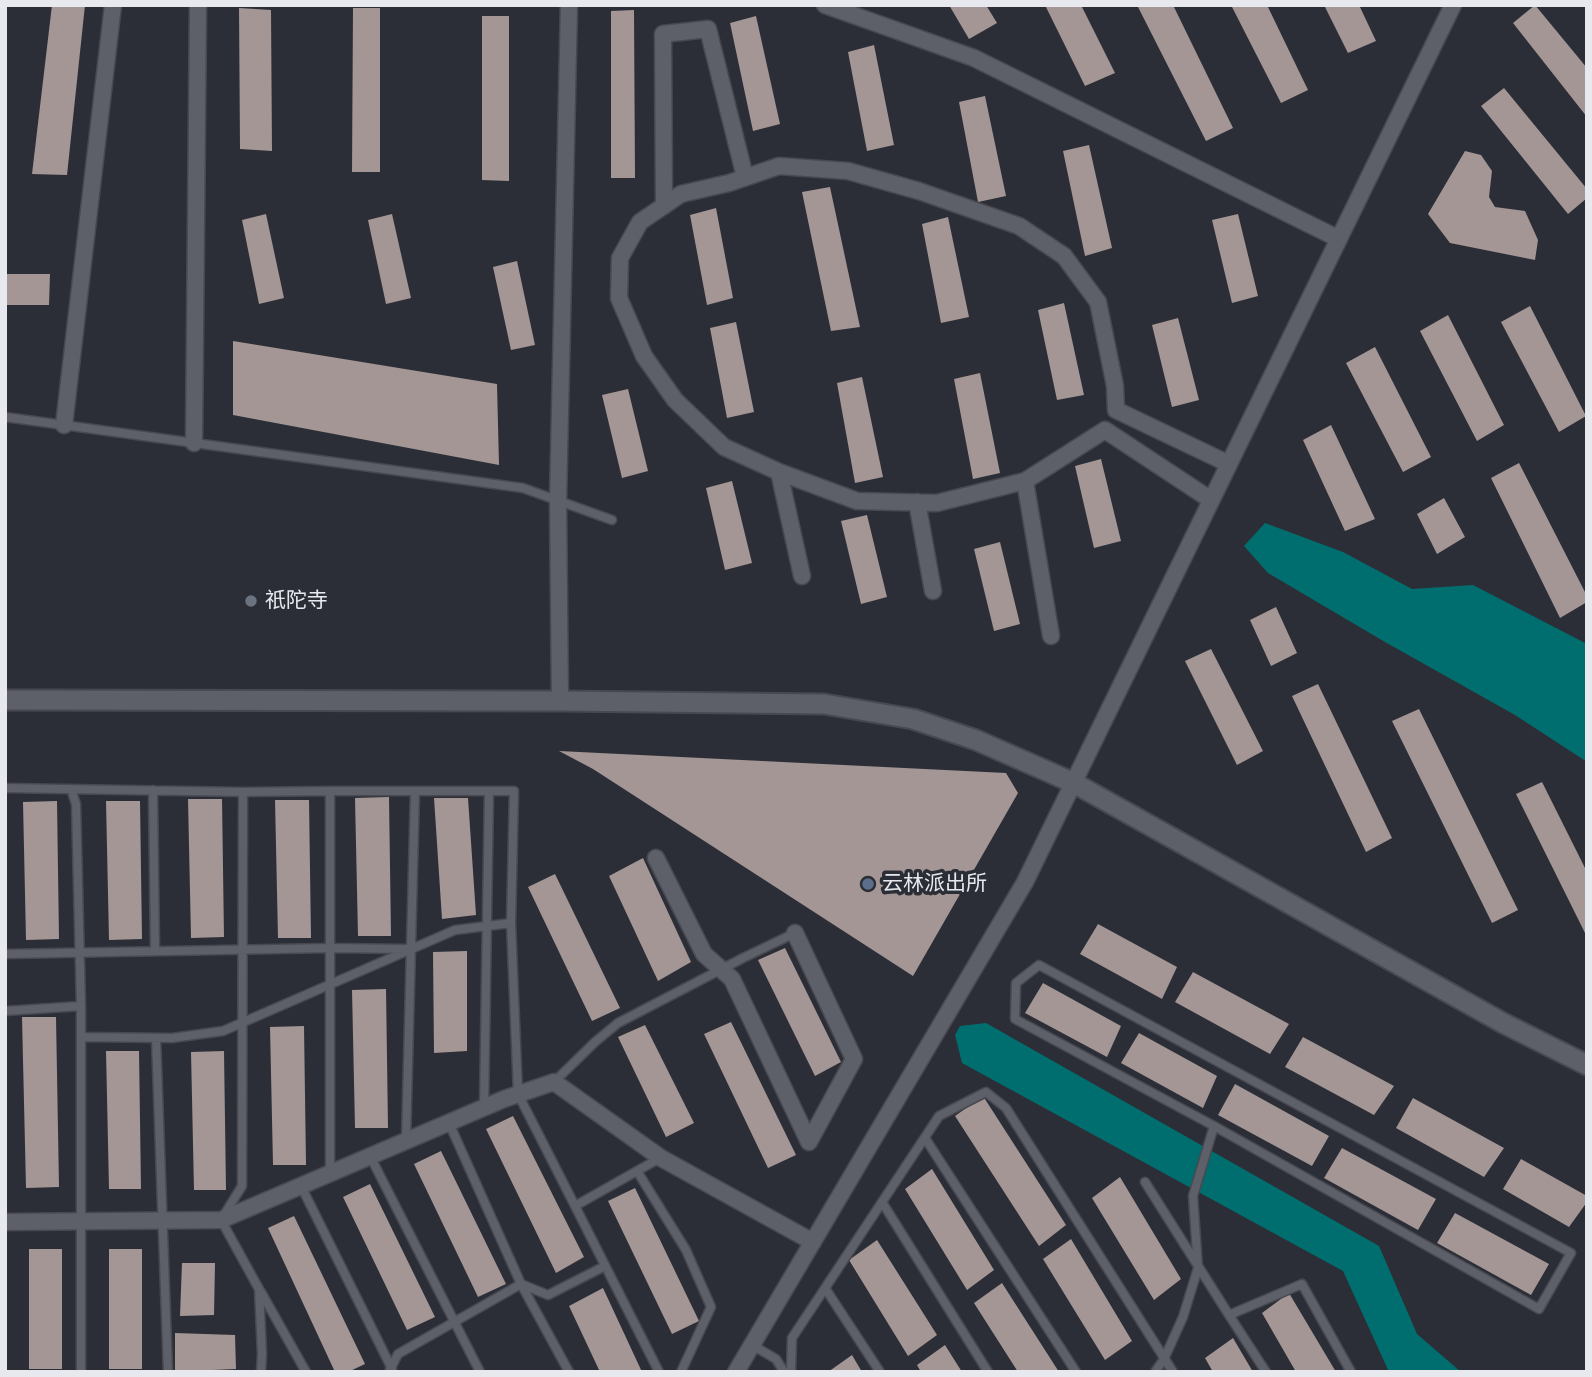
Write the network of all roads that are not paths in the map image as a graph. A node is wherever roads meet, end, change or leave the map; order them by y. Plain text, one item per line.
1 (113, 5) edge
2 (198, 5) edge
3 (569, 5) edge
4 (825, 5) edge
5 (1453, 5) edge
6 (745, 177) junction
7 (664, 206) junction
8 (1339, 239) junction
9 (5, 417) edge
10 (64, 425) junction
11 (194, 443) junction
12 (1229, 464) junction
13 (779, 472) junction
14 (1024, 481) junction
15 (558, 500) junction
16 (1211, 500) junction
17 (917, 502) junction
18 (612, 520) dead end
19 (802, 576) dead end
20 (933, 591) dead end
21 (1051, 636) dead end
22 (5, 700) edge
23 (560, 701) junction
24 (1074, 783) junction
25 (5, 788) edge
26 (71, 789) junction
27 (153, 790) junction
28 (331, 791) junction
29 (415, 791) junction
30 (489, 791) junction
31 (243, 792) junction
32 (656, 858) dead end
33 (511, 923) junction
34 (486, 926) junction
35 (795, 933) joint
36 (330, 948) junction
37 (411, 949) junction
38 (243, 950) junction
39 (155, 951) junction
40 (79, 953) junction
41 (5, 954) edge
42 (721, 969) junction
43 (330, 985) junction
44 (80, 1006) junction
45 (5, 1011) edge
46 (243, 1023) junction
47 (81, 1037) junction
48 (156, 1038) junction
49 (1587, 1065) edge
50 (554, 1082) junction
51 (518, 1094) junction
52 (484, 1107) junction
53 (449, 1122) junction
54 (1214, 1126) junction
55 (925, 1138) junction
56 (406, 1140) junction
57 (370, 1156) junction
58 (661, 1158) junction
59 (637, 1171) junction
60 (330, 1173) junction
61 (1145, 1182) dead end
62 (301, 1186) junction
63 (882, 1202) junction
64 (575, 1206) junction
65 (220, 1220) junction
66 (163, 1221) junction
67 (5, 1222) edge
68 (82, 1222) junction
69 (813, 1242) junction
70 (605, 1266) junction
71 (1198, 1268) junction
72 (521, 1284) junction
73 (825, 1288) junction
74 (259, 1289) junction
75 (1229, 1315) junction
76 (455, 1323) junction
77 (752, 1345) junction
78 (1164, 1359) junction
79 (391, 1370) edge
80 (81, 1372) edge
81 (167, 1372) edge
82 (261, 1372) edge
83 (306, 1372) edge
84 (480, 1372) edge
85 (569, 1372) edge
86 (659, 1372) edge
87 (681, 1372) edge
88 (736, 1372) edge
89 (784, 1372) edge
90 (791, 1372) edge
91 (880, 1372) edge
92 (988, 1372) edge
93 (1076, 1372) edge
94 (1155, 1372) edge
95 (1173, 1372) edge
96 (1266, 1372) edge
97 (1351, 1372) edge

1 - 10 street
2 - 11 street
3 - 15 street
4 - 8 street
5 - 8 street
6 - 7 street
6 - 7 street
6 - 12 street
7 - 13 street
8 - 12 street
9 - 10 lane
10 - 11 lane
11 - 15 lane
12 - 16 street
13 - 17 street
13 - 19 street
14 - 16 street
14 - 17 street
14 - 21 street
15 - 18 lane
15 - 23 street
16 - 24 street
17 - 20 street
22 - 23 street
23 - 24 street
24 - 49 street
24 - 69 street
25 - 26 lane
26 - 27 lane
26 - 40 lane
27 - 31 lane
27 - 39 lane
28 - 29 lane
28 - 31 lane
28 - 36 lane
29 - 30 lane
29 - 37 lane
30 - 33 lane
30 - 34 lane
31 - 38 lane
32 - 42 street
33 - 34 lane
33 - 51 lane
34 - 37 lane
34 - 52 lane
35 - 42 lane
35 - 42 street
36 - 37 lane
36 - 38 lane
36 - 43 lane
37 - 43 lane
37 - 56 lane
38 - 39 lane
38 - 46 lane
39 - 40 lane
40 - 41 lane
40 - 44 lane
42 - 50 lane
43 - 46 lane
43 - 60 lane
44 - 45 lane
44 - 47 lane
46 - 48 lane
46 - 65 lane
47 - 48 lane
47 - 68 lane
48 - 66 lane
50 - 51 street
50 - 58 street
51 - 52 street
51 - 64 lane
52 - 53 street
53 - 56 street
53 - 72 lane
54 - 54 lane
54 - 71 lane
55 - 63 lane
55 - 78 lane
55 - 93 lane
56 - 57 street
57 - 60 street
57 - 76 lane
58 - 59 lane
58 - 69 street
59 - 64 lane
59 - 87 lane
60 - 62 street
61 - 71 lane
62 - 65 street
62 - 79 lane
63 - 73 lane
63 - 92 lane
64 - 70 lane
65 - 66 street
65 - 74 lane
66 - 68 street
66 - 81 lane
67 - 68 street
68 - 80 lane
69 - 77 street
70 - 72 lane
70 - 86 lane
71 - 75 lane
71 - 78 lane
72 - 76 lane
72 - 85 lane
73 - 90 lane
73 - 91 lane
74 - 82 lane
74 - 83 lane
75 - 96 lane
75 - 97 lane
76 - 79 lane
76 - 84 lane
77 - 88 street
77 - 89 lane
78 - 94 lane
78 - 95 lane

